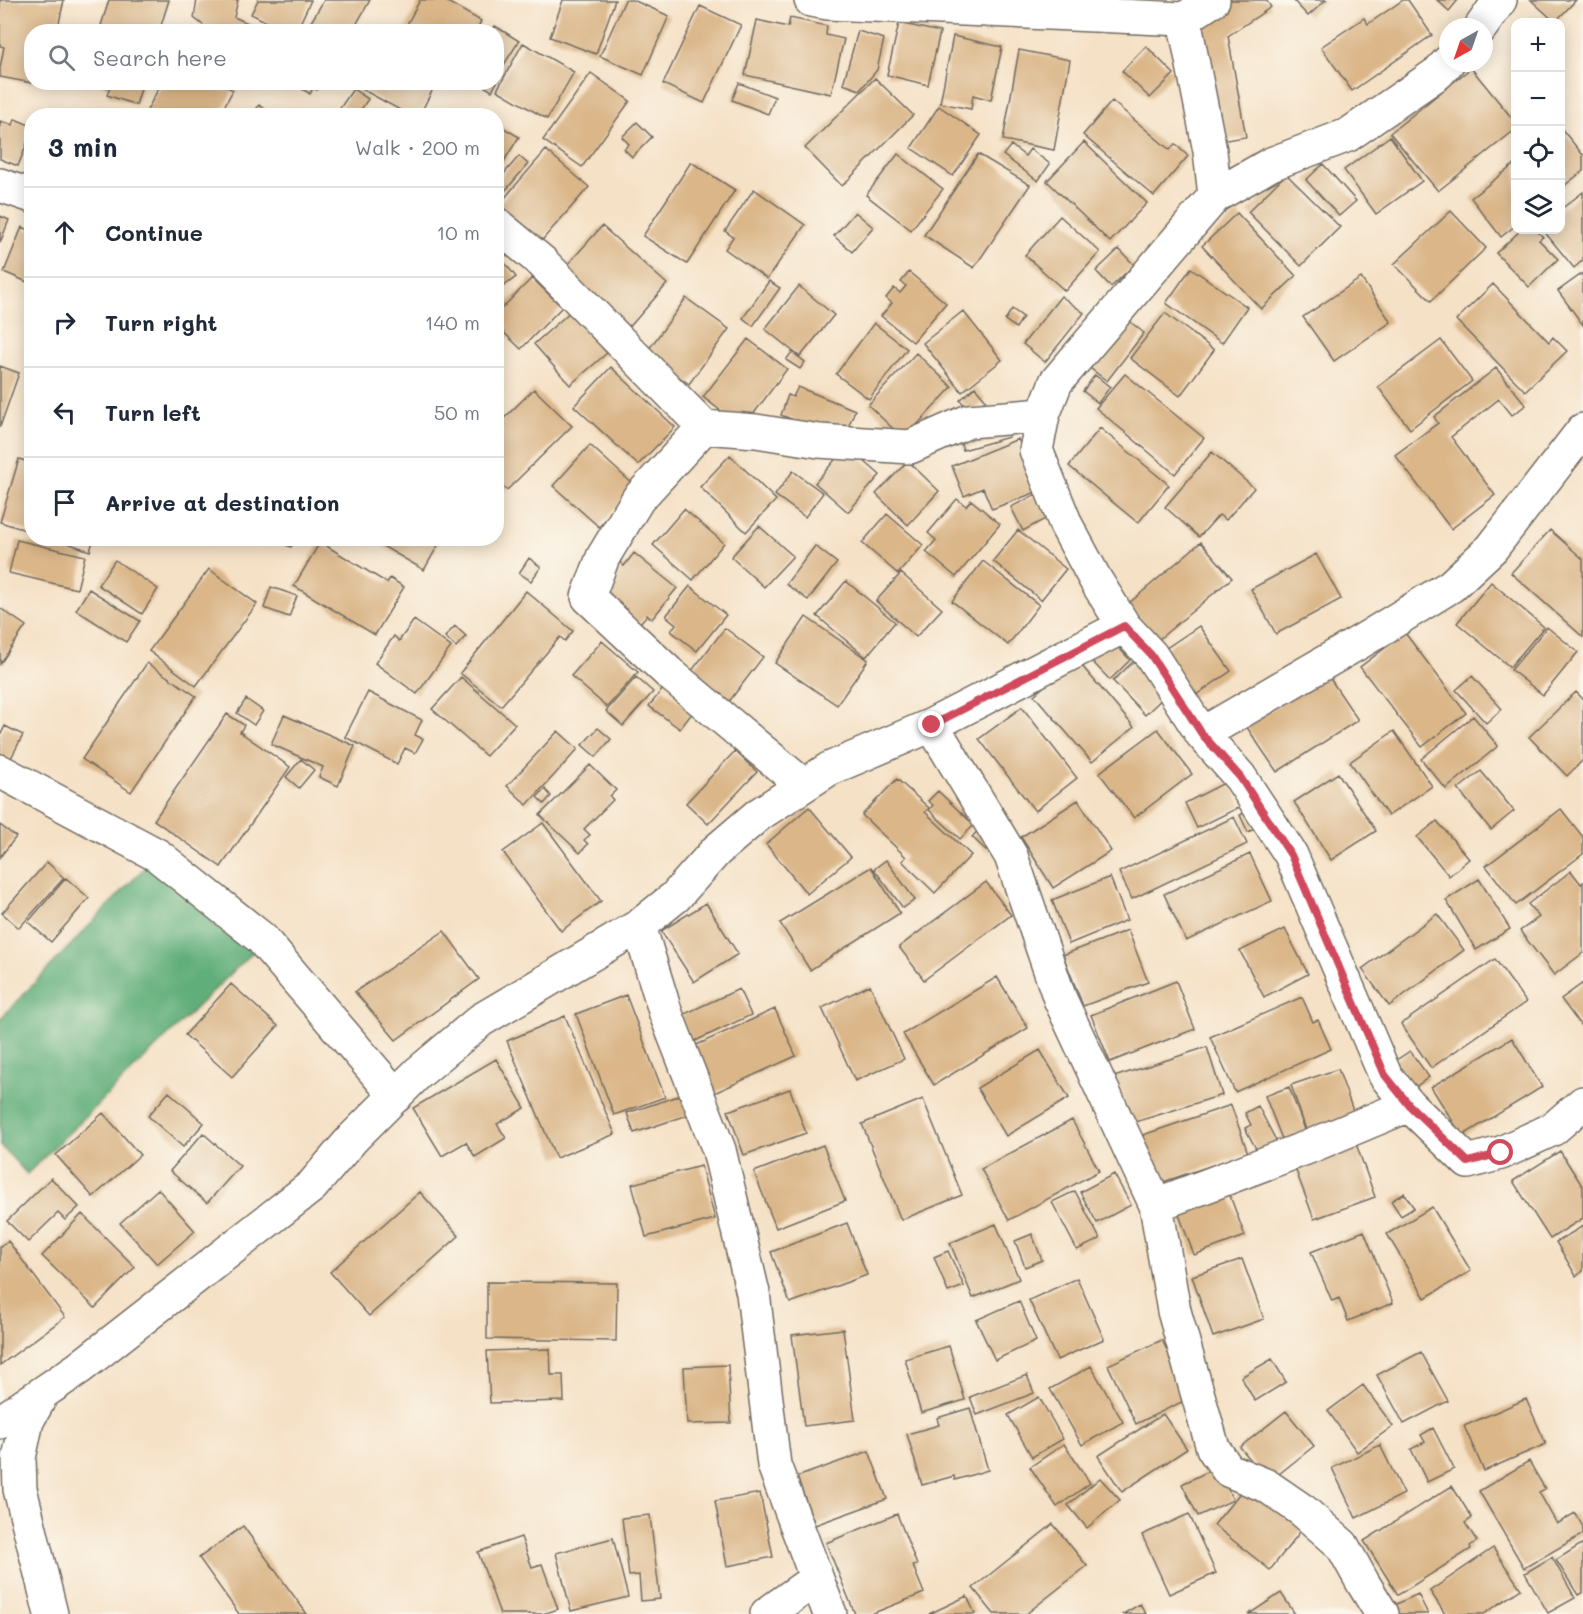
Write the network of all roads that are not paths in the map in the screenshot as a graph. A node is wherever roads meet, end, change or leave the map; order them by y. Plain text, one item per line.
1 (1213, 0) edge
2 (1500, 0) edge
3 (822, 1) edge
4 (1487, 18) edge
5 (1184, 19) junction
6 (1439, 71) edge
7 (0, 184) edge
8 (24, 193) edge
9 (1215, 196) junction
10 (504, 231) edge
11 (1043, 415) junction
12 (704, 427) junction
13 (1583, 430) edge
14 (1124, 626) junction
15 (932, 725) junction
16 (1202, 734) junction
17 (0, 771) edge
18 (803, 785) junction
19 (639, 926) junction
20 (396, 1096) junction
21 (1583, 1103) edge
22 (1409, 1105) junction
23 (1156, 1205) junction
24 (42, 1394) junction
25 (0, 1422) edge
26 (0, 1463) edge
27 (20, 1489) junction
28 (816, 1579) junction
29 (51, 1614) edge
30 (767, 1614) edge
31 (830, 1614) edge
32 (1382, 1614) edge

1 - 5 street
2 - 4 street
3 - 5 street
5 - 9 street
6 - 9 street
7 - 8 street
9 - 11 street
10 - 12 street
11 - 12 street
11 - 14 street
12 - 18 street
13 - 16 street
14 - 15 street
14 - 16 street
15 - 18 street
15 - 23 street
16 - 22 street
17 - 20 street
18 - 19 street
19 - 20 street
19 - 28 street
20 - 24 street
21 - 22 street
22 - 23 street
23 - 32 street
24 - 25 street
24 - 27 street
26 - 27 street
27 - 29 street
28 - 30 street
28 - 31 street

